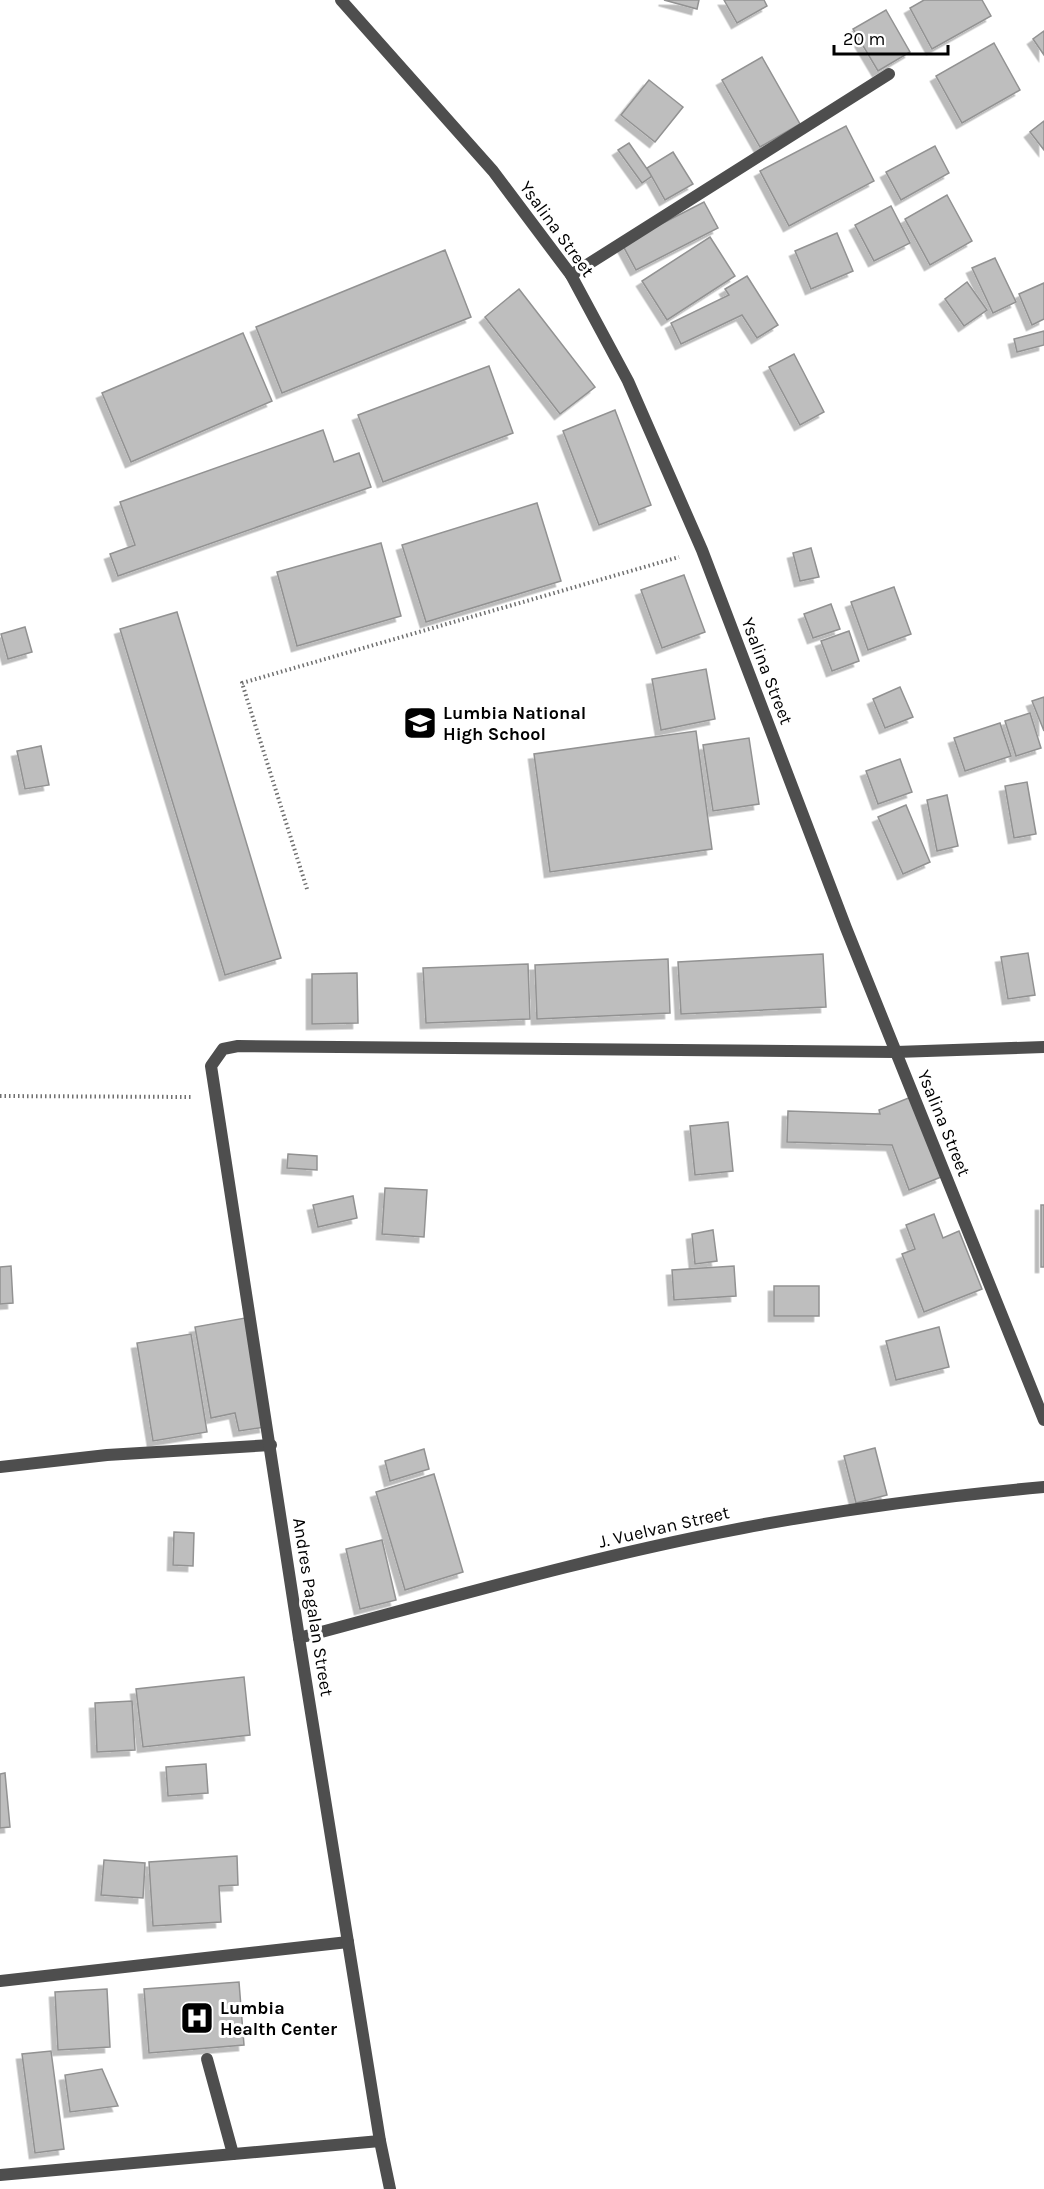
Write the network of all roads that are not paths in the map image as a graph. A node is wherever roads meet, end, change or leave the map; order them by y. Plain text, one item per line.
1 (341, 0) edge
2 (889, 74) dead end
3 (571, 275) junction
4 (1044, 1047) edge
5 (896, 1052) junction
6 (1044, 1420) edge
7 (270, 1445) junction
8 (0, 1467) edge
9 (1044, 1487) edge
10 (299, 1638) junction
11 (348, 1942) junction
12 (0, 1981) edge
13 (207, 2059) dead end
14 (380, 2141) junction
15 (233, 2154) junction
16 (0, 2175) edge
17 (390, 2189) edge

1 - 3 street, Ysalina Street
2 - 3 street
3 - 5 street, Ysalina Street
4 - 5 street
5 - 6 street, Ysalina Street
5 - 7 street, Andres Pagalan Street
7 - 8 street
7 - 10 street, Andres Pagalan Street
9 - 10 street, J. Vuelvan Street
10 - 11 street, Andres Pagalan Street
11 - 12 street
11 - 14 street, Andres Pagalan Street
13 - 15 street
14 - 15 street
14 - 17 street, Andres Pagalan Street
15 - 16 street

